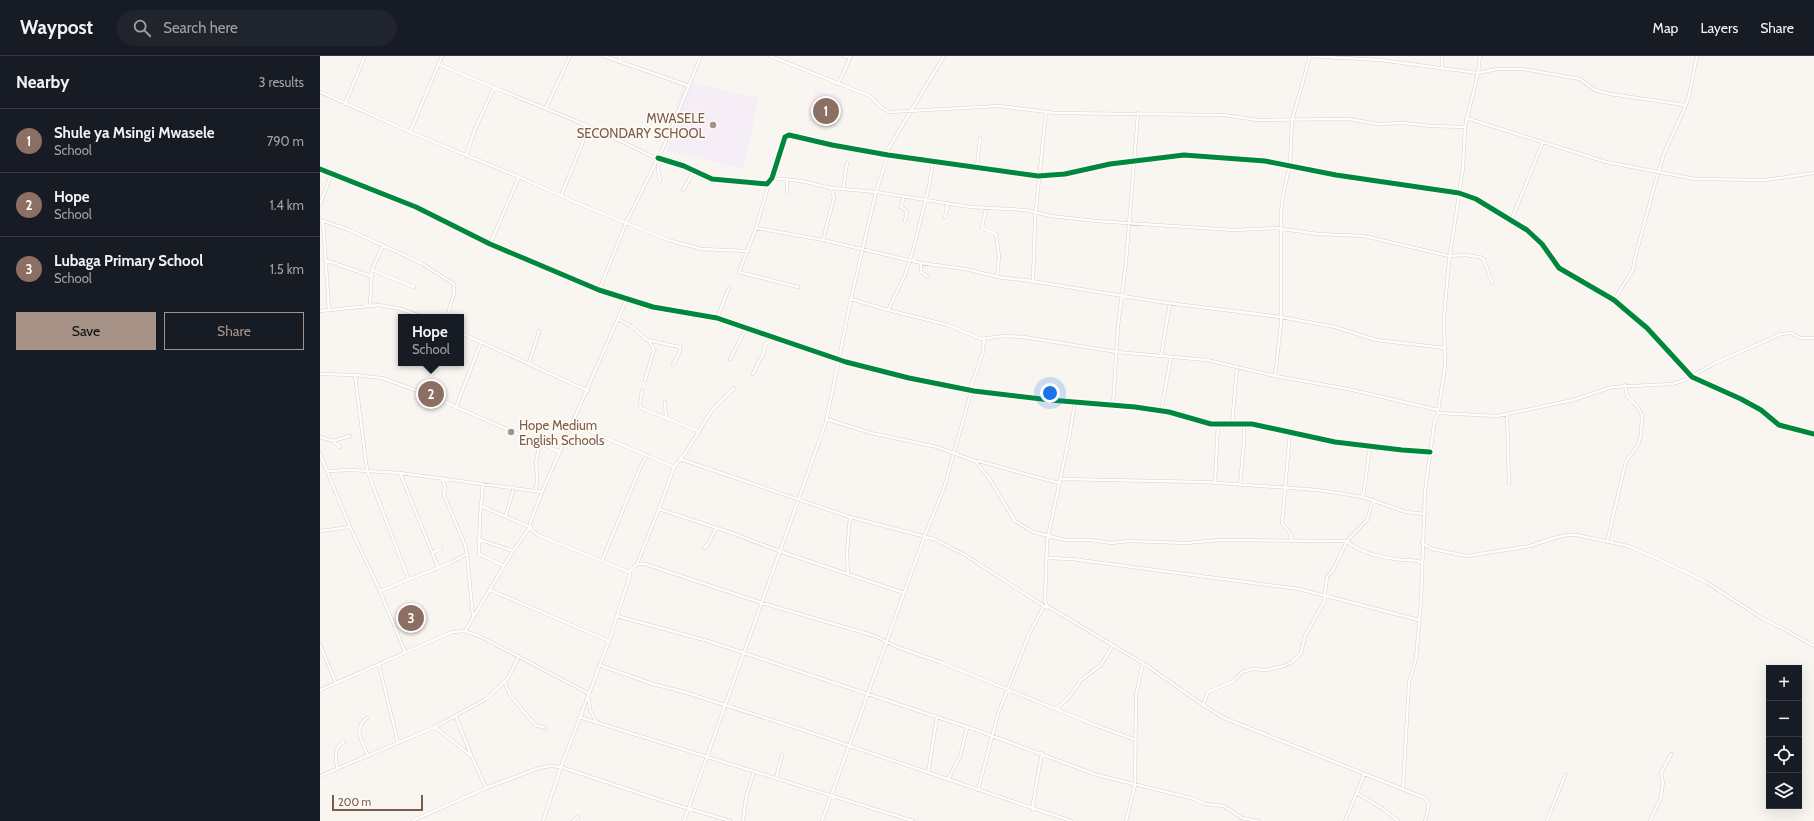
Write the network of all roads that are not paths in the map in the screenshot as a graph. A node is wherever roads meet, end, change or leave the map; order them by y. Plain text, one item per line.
1 (365, 56) edge
2 (442, 56) edge
3 (570, 56) edge
4 (604, 56) edge
5 (621, 56) edge
6 (701, 56) edge
7 (770, 56) edge
8 (844, 56) edge
9 (944, 56) edge
10 (1309, 56) edge
11 (1442, 56) edge
12 (1480, 56) edge
13 (1697, 56) edge
14 (774, 57) edge
15 (851, 57) edge
16 (619, 62) junction
17 (438, 64) junction
18 (1442, 69) junction
19 (1478, 73) junction
20 (838, 84) junction
21 (689, 86) junction
22 (494, 88) junction
23 (320, 92) edge
24 (345, 104) junction
25 (1685, 105) junction
26 (546, 108) junction
27 (910, 112) junction
28 (1046, 112) junction
29 (1138, 114) junction
30 (1466, 118) junction
31 (1292, 120) junction
32 (589, 127) junction
33 (1465, 127) junction
34 (410, 132) junction
35 (980, 138) dead end
36 (1543, 142) junction
37 (886, 155) junction
38 (466, 156) junction
39 (658, 158) junction
40 (931, 161) junction
41 (1134, 161) junction
42 (847, 162) dead end
43 (1290, 166) junction
44 (977, 167) junction
45 (320, 169) edge
46 (694, 171) junction
47 (1659, 172) junction
48 (332, 173) junction
49 (1814, 173) edge
50 (1038, 176) junction
51 (519, 177) junction
52 (772, 178) junction
53 (787, 180) junction
54 (660, 181) dead end
55 (770, 183) junction
56 (831, 188) junction
57 (843, 189) junction
58 (683, 190) dead end
59 (876, 192) junction
60 (1459, 192) junction
61 (787, 193) dead end
62 (561, 196) junction
63 (904, 197) junction
64 (926, 200) junction
65 (948, 203) junction
66 (320, 204) edge
67 (986, 208) junction
68 (1035, 211) junction
69 (945, 217) dead end
70 (1511, 220) junction
71 (321, 221) edge
72 (905, 221) dead end
73 (626, 223) junction
74 (1130, 224) junction
75 (756, 228) junction
76 (1280, 229) junction
77 (823, 240) junction
78 (490, 244) junction
79 (383, 245) junction
80 (863, 249) junction
81 (748, 251) junction
82 (1449, 256) junction
83 (325, 260) junction
84 (909, 260) junction
85 (921, 263) junction
86 (372, 270) junction
87 (371, 276) junction
88 (928, 277) dead end
89 (996, 277) junction
90 (1033, 281) junction
91 (1492, 283) dead end
92 (414, 287) dead end
93 (798, 287) dead end
94 (729, 288) dead end
95 (599, 290) junction
96 (1121, 296) junction
97 (627, 298) junction
98 (851, 299) junction
99 (1614, 300) junction
100 (1170, 303) junction
101 (370, 306) junction
102 (329, 310) junction
103 (888, 310) junction
104 (320, 311) edge
105 (414, 314) edge
106 (447, 314) edge
107 (1281, 316) junction
108 (717, 318) junction
109 (618, 319) junction
110 (746, 329) junction
111 (539, 331) dead end
112 (464, 334) edge
113 (776, 338) junction
114 (1814, 338) edge
115 (984, 339) junction
116 (648, 341) junction
117 (481, 342) junction
118 (1445, 348) junction
119 (1117, 352) junction
120 (1161, 356) junction
121 (1170, 357) junction
122 (838, 359) junction
123 (730, 360) dead end
124 (530, 363) junction
125 (674, 365) dead end
126 (1237, 366) junction
127 (320, 374) edge
128 (753, 374) dead end
129 (355, 375) junction
130 (1275, 376) junction
131 (1692, 377) junction
132 (645, 380) dead end
133 (1625, 385) junction
134 (734, 388) dead end
135 (966, 389) junction
136 (970, 390) junction
137 (588, 391) junction
138 (642, 391) dead end
139 (974, 391) junction
140 (970, 396) junction
141 (665, 402) dead end
142 (1075, 402) junction
143 (1113, 405) junction
144 (456, 407) junction
145 (1161, 411) junction
146 (1438, 412) junction
147 (1507, 415) junction
148 (666, 418) junction
149 (826, 419) junction
150 (1244, 423) junction
151 (573, 424) junction
152 (1218, 424) junction
153 (1232, 424) junction
154 (698, 431) junction
155 (1290, 433) junction
156 (1814, 434) edge
157 (350, 436) dead end
158 (320, 437) edge
159 (333, 441) junction
160 (540, 443) junction
161 (1370, 446) junction
162 (340, 448) dead end
163 (560, 452) junction
164 (1430, 452) junction
165 (953, 453) junction
166 (320, 454) edge
167 (647, 455) junction
168 (680, 459) junction
169 (975, 461) junction
170 (674, 467) junction
171 (327, 470) junction
172 (367, 470) junction
173 (400, 473) junction
174 (442, 479) junction
175 (1061, 479) junction
176 (1216, 482) junction
177 (1060, 483) junction
178 (1509, 483) dead end
179 (483, 484) junction
180 (1240, 484) junction
181 (514, 487) junction
182 (1285, 487) junction
183 (536, 490) junction
184 (542, 492) junction
185 (1363, 497) junction
186 (798, 500) junction
187 (1372, 500) junction
188 (481, 506) junction
189 (659, 509) junction
190 (1425, 514) junction
191 (506, 516) junction
192 (850, 517) junction
193 (350, 527) junction
194 (530, 527) junction
195 (716, 528) junction
196 (320, 532) edge
197 (925, 535) junction
198 (1048, 536) junction
199 (478, 539) junction
200 (1292, 541) junction
201 (1347, 541) junction
202 (1607, 542) junction
203 (1422, 543) junction
204 (704, 548) dead end
205 (441, 549) dead end
206 (513, 551) junction
207 (779, 551) junction
208 (432, 553) junction
209 (467, 554) junction
210 (1046, 558) junction
211 (602, 561) junction
212 (1422, 563) junction
213 (636, 564) junction
214 (504, 566) junction
215 (438, 567) junction
216 (629, 572) junction
217 (848, 573) junction
218 (408, 578) junction
219 (490, 590) junction
220 (380, 591) junction
221 (904, 592) junction
222 (1326, 596) junction
223 (762, 603) junction
224 (1044, 606) junction
225 (1050, 609) junction
226 (617, 616) junction
227 (473, 617) junction
228 (1419, 620) junction
229 (465, 631) junction
230 (609, 641) junction
231 (886, 641) junction
232 (320, 645) edge
233 (1113, 645) junction
234 (1814, 646) edge
235 (405, 652) junction
236 (744, 654) junction
237 (519, 656) junction
238 (1143, 663) junction
239 (378, 665) junction
240 (599, 665) junction
241 (505, 682) junction
242 (336, 683) junction
243 (320, 690) edge
244 (1008, 690) junction
245 (588, 693) junction
246 (868, 695) junction
247 (724, 705) junction
248 (1203, 705) junction
249 (1056, 709) junction
250 (456, 717) junction
251 (937, 717) junction
252 (367, 718) dead end
253 (579, 718) junction
254 (597, 723) junction
255 (435, 727) junction
256 (545, 728) dead end
257 (967, 728) junction
258 (992, 736) junction
259 (1136, 740) junction
260 (344, 742) dead end
261 (398, 743) junction
262 (850, 746) junction
263 (1042, 753) junction
264 (1671, 754) dead end
265 (471, 755) junction
266 (782, 755) dead end
267 (368, 756) junction
268 (706, 757) junction
269 (561, 767) junction
270 (337, 768) junction
271 (754, 771) junction
272 (928, 773) junction
273 (1364, 775) junction
274 (1565, 775) dead end
275 (320, 776) edge
276 (776, 778) junction
277 (948, 779) junction
278 (1135, 785) junction
279 (486, 788) junction
280 (1403, 789) junction
281 (978, 790) junction
282 (1357, 793) junction
283 (832, 796) junction
284 (688, 809) junction
285 (1032, 809) junction
286 (578, 817) dead end
287 (412, 821) edge
288 (544, 821) edge
289 (574, 821) edge
290 (684, 821) edge
291 (730, 821) edge
292 (743, 821) edge
293 (822, 821) edge
294 (913, 821) edge
295 (1071, 821) edge
296 (1126, 821) edge
297 (1258, 821) edge
298 (1345, 821) edge
299 (1398, 821) edge
300 (1425, 821) edge
301 (1547, 821) edge
302 (1650, 821) edge

1 - 24 street
2 - 17 street
3 - 26 street
4 - 16 street
5 - 16 street
6 - 21 street
7 - 14 street
8 - 15 street
9 - 27 street
10 - 18 street
10 - 31 street
11 - 18 street
12 - 19 street
13 - 25 street
14 - 20 street
15 - 20 street
16 - 21 street
17 - 22 street
17 - 34 street
18 - 19 street
19 - 25 street
19 - 30 street
20 - 27 street
21 - 39 street
22 - 26 street
22 - 38 street
23 - 24 street
24 - 34 street
25 - 47 street
26 - 32 street
27 - 28 street
27 - 37 street
28 - 29 street
28 - 50 street
29 - 31 street
29 - 41 street
30 - 33 street
30 - 36 street
31 - 33 street
31 - 43 street
32 - 39 street
32 - 62 street
33 - 60 street
34 - 38 street
35 - 44 street
36 - 47 street
36 - 70 street
37 - 40 street
37 - 52 street
37 - 59 street
38 - 51 street
39 - 46 street
39 - 54 street
39 - 73 street
40 - 44 street
40 - 64 street
41 - 43 street
41 - 50 street
41 - 74 street
42 - 57 street
43 - 60 street
43 - 76 street
44 - 50 street
45 - 48 street
46 - 55 street
46 - 58 street
47 - 49 street
47 - 99 street
48 - 66 street
48 - 78 street
50 - 68 street
51 - 62 street
51 - 78 street
52 - 53 street
52 - 55 street
53 - 56 street
53 - 61 street
55 - 75 street
56 - 57 street
56 - 77 street
57 - 59 street
59 - 63 street
59 - 80 street
60 - 70 street
60 - 82 street
62 - 73 street
63 - 64 street
63 - 72 street
64 - 65 street
64 - 84 street
65 - 67 street
65 - 69 street
67 - 68 street
67 - 89 street
68 - 74 street
68 - 90 street
70 - 99 street
71 - 79 street
71 - 83 street
73 - 81 street
73 - 95 street
74 - 76 street
74 - 96 street
75 - 77 street
75 - 81 street
76 - 82 street
76 - 107 street
77 - 80 street
78 - 95 street
79 - 86 street
79 - 106 street
80 - 84 street
80 - 98 street
81 - 93 street
82 - 91 street
82 - 118 street
83 - 87 street
83 - 102 street
84 - 85 street
84 - 103 street
85 - 88 street
85 - 89 street
86 - 87 street
86 - 92 street
87 - 101 street
89 - 90 street
90 - 96 street
94 - 108 street
95 - 97 street
96 - 100 street
96 - 119 street
97 - 108 street
97 - 109 street
98 - 103 street
98 - 122 street
99 - 131 street
100 - 107 street
100 - 120 street
101 - 102 street
101 - 105 street
102 - 104 street
103 - 115 street
107 - 118 street
107 - 130 street
108 - 110 street
109 - 116 street
109 - 137 street
110 - 113 street
110 - 123 street
111 - 124 street
112 - 117 street
113 - 122 street
113 - 128 street
114 - 131 street
115 - 119 street
115 - 136 street
116 - 125 street
116 - 132 street
117 - 124 street
117 - 144 street
118 - 146 street
119 - 120 street
119 - 143 street
120 - 121 street
121 - 126 street
121 - 145 street
122 - 135 street
122 - 149 street
124 - 137 street
126 - 130 street
126 - 153 street
127 - 129 street
129 - 144 street
129 - 172 street
130 - 146 street
131 - 133 street
131 - 156 street
133 - 147 street
133 - 202 street
134 - 154 street
135 - 136 street
135 - 140 street
136 - 139 street
137 - 151 street
138 - 148 street
139 - 140 street
139 - 142 street
140 - 165 street
141 - 148 street
142 - 143 street
142 - 175 street
143 - 145 street
144 - 160 street
145 - 152 street
146 - 147 street
146 - 164 street
147 - 178 street
148 - 154 street
149 - 165 street
149 - 186 street
150 - 153 street
150 - 155 street
150 - 180 street
151 - 163 street
151 - 167 street
152 - 153 street
152 - 176 street
154 - 168 street
155 - 161 street
155 - 182 street
157 - 159 street
158 - 159 street
159 - 162 street
160 - 163 street
160 - 183 street
161 - 164 street
161 - 185 street
163 - 184 street
164 - 190 street
165 - 169 street
165 - 197 street
166 - 171 street
167 - 170 street
167 - 211 street
168 - 170 street
168 - 186 street
169 - 177 street
169 - 198 street
170 - 189 street
171 - 172 street
171 - 193 street
172 - 173 street
172 - 218 street
173 - 174 street
173 - 208 street
174 - 179 street
174 - 209 street
175 - 176 street
175 - 177 street
176 - 180 street
177 - 198 street
179 - 181 street
179 - 188 street
180 - 182 street
181 - 183 street
181 - 191 street
182 - 185 street
182 - 200 street
183 - 184 street
184 - 194 street
185 - 187 street
186 - 192 street
186 - 207 street
187 - 190 street
187 - 201 street
188 - 191 street
188 - 199 street
189 - 195 street
189 - 213 street
190 - 203 street
191 - 194 street
192 - 197 street
192 - 217 street
193 - 196 street
193 - 220 street
194 - 206 street
194 - 211 street
195 - 204 street
195 - 207 street
197 - 221 street
197 - 224 street
198 - 200 street
198 - 210 street
199 - 206 street
199 - 214 street
200 - 201 street
201 - 212 street
201 - 222 street
202 - 203 street
202 - 234 street
203 - 212 street
205 - 208 street
206 - 214 street
207 - 217 street
207 - 223 street
208 - 215 street
209 - 215 street
209 - 227 street
210 - 222 street
210 - 225 street
211 - 216 street
212 - 228 street
213 - 216 street
213 - 223 street
214 - 219 street
215 - 218 street
216 - 226 street
217 - 221 street
218 - 220 street
219 - 227 street
219 - 230 street
220 - 235 street
221 - 231 street
222 - 228 street
222 - 248 street
223 - 231 street
223 - 236 street
224 - 225 street
224 - 244 street
225 - 233 street
226 - 230 street
226 - 236 street
227 - 229 street
228 - 280 street
229 - 235 street
229 - 237 street
230 - 240 street
231 - 244 street
231 - 246 street
232 - 242 street
233 - 238 street
233 - 249 street
235 - 239 street
236 - 246 street
236 - 247 street
237 - 241 street
237 - 245 street
238 - 248 street
238 - 259 street
239 - 242 street
239 - 261 street
240 - 245 street
240 - 247 street
241 - 250 street
241 - 256 street
242 - 243 street
244 - 249 street
244 - 258 street
245 - 253 street
245 - 254 street
246 - 251 street
246 - 262 street
247 - 262 street
247 - 268 street
248 - 273 street
249 - 259 street
250 - 255 street
250 - 265 street
251 - 257 street
251 - 272 street
252 - 267 street
253 - 254 street
253 - 269 street
254 - 268 street
255 - 261 street
255 - 265 street
257 - 258 street
257 - 277 street
258 - 263 street
258 - 281 street
259 - 278 street
260 - 270 street
261 - 267 street
262 - 272 street
262 - 283 street
263 - 278 street
263 - 285 street
264 - 302 street
265 - 279 street
266 - 276 street
267 - 270 street
268 - 271 street
268 - 284 street
269 - 279 street
269 - 284 street
269 - 288 street
270 - 275 street
271 - 276 street
271 - 292 street
272 - 277 street
273 - 280 street
273 - 282 street
274 - 301 street
276 - 283 street
277 - 281 street
278 - 296 street
278 - 297 street
279 - 287 street
280 - 300 street
281 - 285 street
282 - 298 street
282 - 299 street
283 - 293 street
283 - 294 street
284 - 290 street
284 - 291 street
285 - 295 street
286 - 289 street

